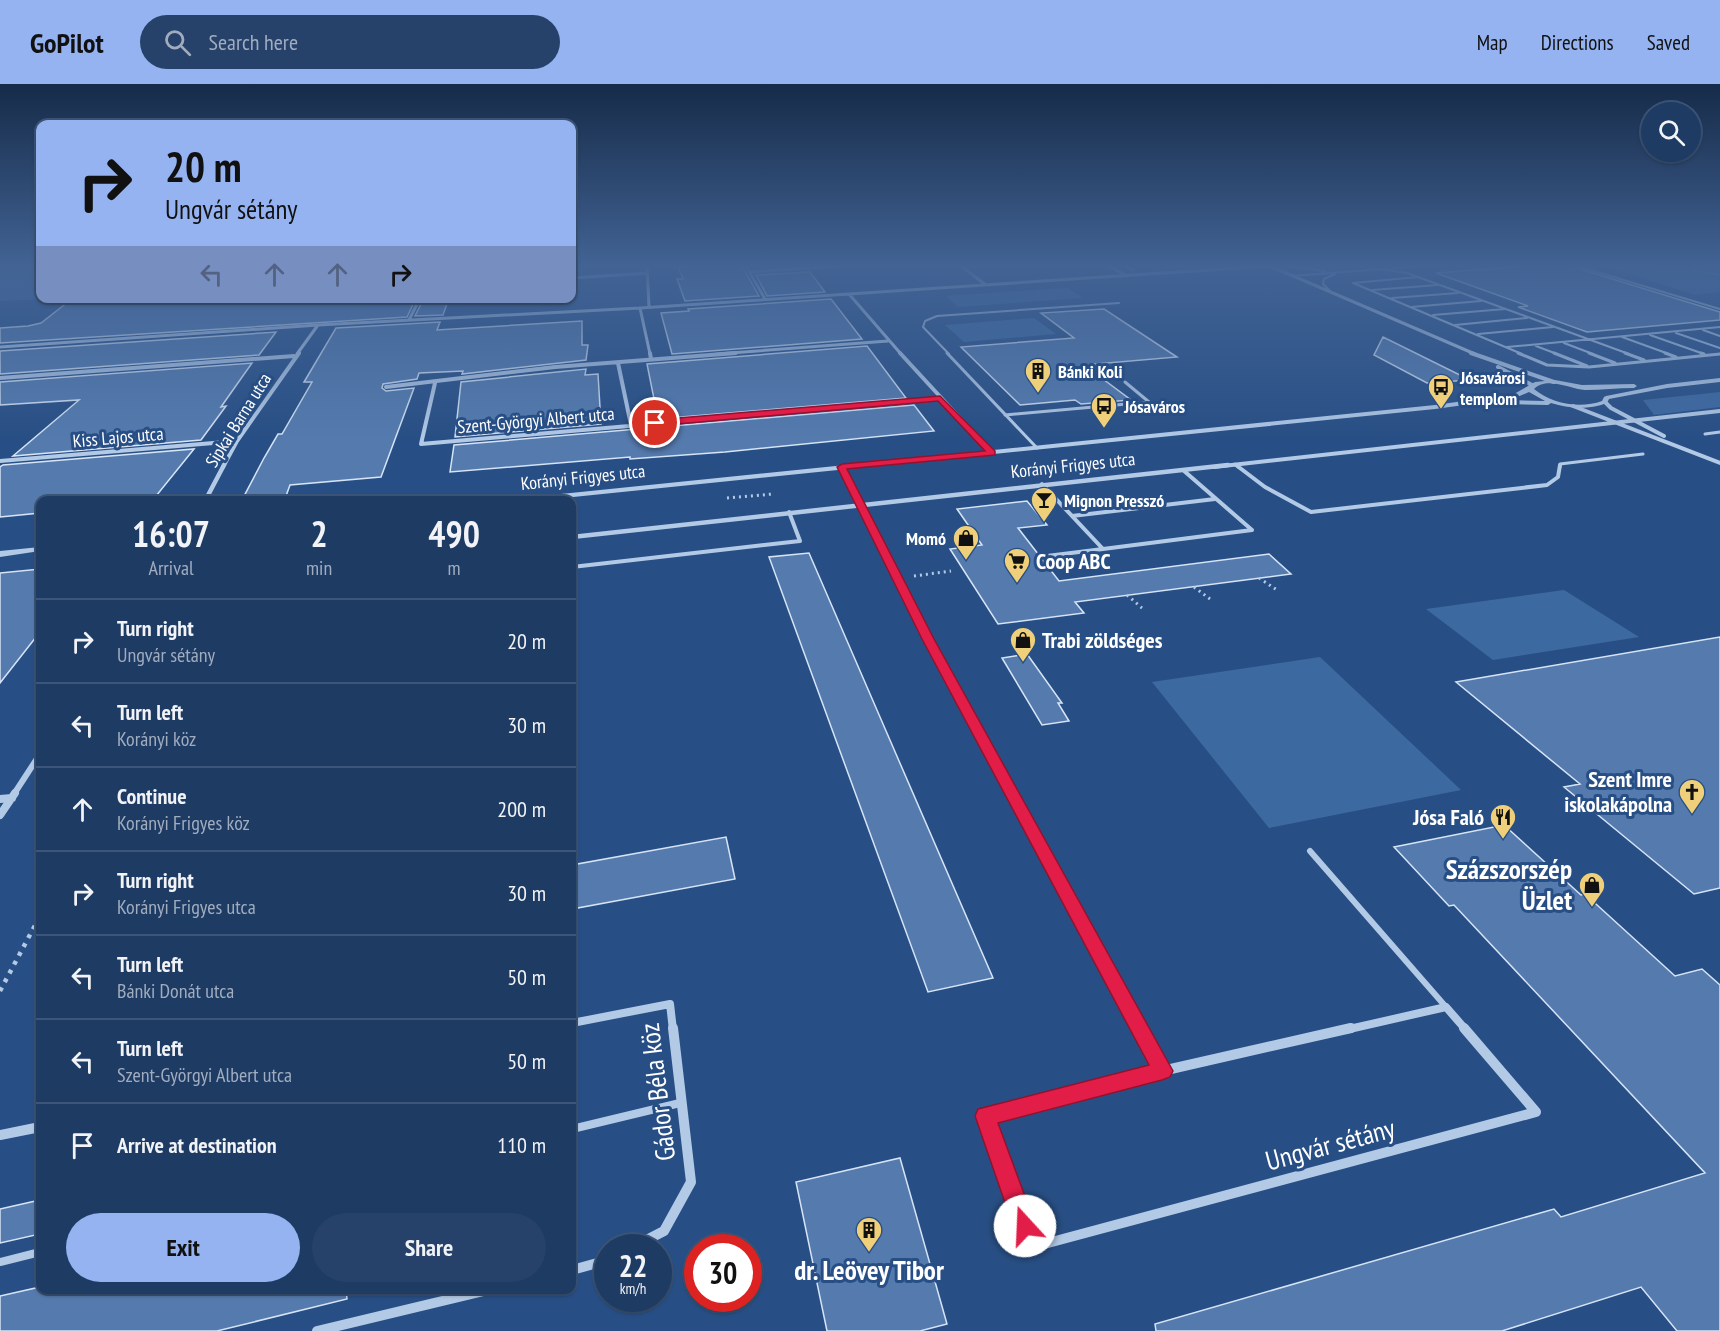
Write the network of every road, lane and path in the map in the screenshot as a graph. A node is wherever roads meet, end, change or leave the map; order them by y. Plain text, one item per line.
1 (333, 324) edge
2 (643, 324) edge
3 (874, 324) edge
4 (924, 324) edge
5 (1404, 324) edge
6 (1461, 324) edge
7 (1548, 324) edge
8 (318, 325) junction
9 (1452, 325) joint
10 (1556, 327) junction
11 (1720, 327) edge
12 (1700, 329) junction
13 (1674, 332) junction
14 (1475, 334) junction
15 (1647, 334) junction
16 (1620, 336) junction
17 (1720, 336) edge
18 (1587, 339) junction
19 (888, 341) junction
20 (1562, 342) junction
21 (1534, 345) junction
22 (0, 347) edge
23 (1504, 347) junction
24 (1720, 348) edge
25 (1471, 353) junction
26 (1720, 354) edge
27 (1707, 355) junction
28 (294, 356) junction
29 (1678, 358) junction
30 (651, 359) junction
31 (1648, 361) junction
32 (618, 363) junction
33 (1618, 364) junction
34 (1589, 367) junction
35 (0, 378) edge
36 (1720, 380) edge
37 (1125, 382) dead end
38 (1554, 382) junction
39 (435, 383) junction
40 (1667, 386) junction
41 (386, 387) dead end
42 (1582, 387) junction
43 (1531, 388) junction
44 (940, 399) junction
45 (1606, 400) junction
46 (1480, 402) junction
47 (1561, 403) junction
48 (1720, 411) edge
49 (1005, 415) junction
50 (1634, 420) junction
51 (1617, 422) junction
52 (631, 425) junction
53 (1720, 432) edge
54 (1705, 434) dead end
55 (237, 441) junction
56 (1037, 448) junction
57 (1689, 449) junction
58 (992, 453) junction
59 (1643, 454) dead end
60 (0, 460) edge
61 (1720, 463) edge
62 (1235, 464) junction
63 (842, 467) junction
64 (1183, 470) junction
65 (1042, 484) junction
66 (208, 496) edge
67 (561, 496) edge
68 (1215, 499) junction
69 (860, 504) junction
70 (789, 512) junction
71 (1071, 516) junction
72 (576, 537) edge
73 (1103, 549) junction
74 (36, 550) edge
75 (0, 554) edge
76 (1047, 556) dead end
77 (576, 567) edge
78 (951, 571) dead end
79 (897, 578) junction
80 (1259, 578) dead end
81 (1194, 586) dead end
82 (1277, 590) dead end
83 (1127, 595) dead end
84 (1210, 599) dead end
85 (1142, 608) dead end
86 (36, 760) edge
87 (12, 798) junction
88 (0, 799) edge
89 (0, 815) edge
90 (1310, 851) dead end
91 (36, 924) edge
92 (0, 991) edge
93 (1446, 1006) junction
94 (576, 1022) edge
95 (1162, 1071) junction
96 (680, 1103) junction
97 (36, 1128) edge
98 (576, 1128) edge
99 (0, 1135) edge
100 (658, 1234) edge
101 (36, 1253) edge
102 (0, 1262) edge
103 (594, 1264) edge
104 (576, 1269) edge
105 (471, 1294) edge
106 (317, 1331) edge

1 - 8 street
2 - 30 street
3 - 19 street
4 - 49 lane
5 - 25 street
6 - 9 lane
7 - 10 lane
8 - 22 street
8 - 28 street, Sipkai Barna utca
9 - 14 lane
10 - 14 lane
10 - 18 lane
11 - 12 lane
12 - 13 lane
12 - 17 lane
13 - 15 lane
13 - 24 lane
14 - 23 lane
15 - 16 lane
15 - 27 lane
16 - 18 lane
16 - 29 lane
18 - 20 lane
18 - 31 lane
19 - 30 street
19 - 44 street
20 - 21 lane
20 - 33 lane
21 - 23 lane
21 - 34 lane
23 - 34 lane
25 - 38 street
25 - 43 street
26 - 27 lane
27 - 29 lane
28 - 35 street
28 - 55 street, Sipkai Barna utca
29 - 31 lane
30 - 32 street
31 - 33 lane
32 - 39 street
32 - 52 street
33 - 34 lane
36 - 40 street
37 - 49 lane
38 - 42 street
38 - 43 street, Korányi Frigyes utca
39 - 41 street
39 - 52 street, Szent-Györgyi Albert utca
40 - 42 street
40 - 45 street
42 - 45 street
43 - 46 street, Korányi Frigyes utca
43 - 47 street
44 - 52 street, Szent-Györgyi Albert utca
44 - 58 street
45 - 47 street
45 - 50 street, Korányi Frigyes utca
46 - 47 street, Korányi Frigyes utca
46 - 56 street, Korányi Frigyes utca
47 - 51 street, Korányi Frigyes utca
48 - 50 street, Korányi Frigyes utca
49 - 56 lane
50 - 51 street, Korányi Frigyes utca
50 - 57 street, Korányi Frigyes utca
51 - 57 street, Korányi Frigyes utca
51 - 62 street, Korányi Frigyes utca
53 - 54 lane
55 - 60 street, Kiss Lajos utca
55 - 66 street, Sipkai Barna utca
56 - 58 street, Korányi Frigyes utca
57 - 61 street, Korányi Frigyes utca
58 - 63 street, Korányi Frigyes utca
59 - 62 lane
62 - 64 street, Korányi Frigyes utca
63 - 67 street, Korányi Frigyes utca
63 - 69 street
64 - 65 street, Korányi Frigyes utca
64 - 68 lane
65 - 69 street, Korányi Frigyes utca
65 - 71 lane
68 - 71 lane
68 - 73 lane
69 - 70 street, Korányi Frigyes utca
69 - 79 street
70 - 72 street, Korányi Frigyes utca
70 - 77 lane
71 - 73 lane
73 - 76 lane
74 - 75 street
78 - 79 path
79 - 95 street
80 - 82 path
81 - 84 path
83 - 85 path
86 - 87 street
87 - 88 street
87 - 89 street
90 - 93 lane
91 - 92 path
93 - 95 street, Ungvár sétány
93 - 95 street, Ungvár sétány
94 - 96 street, Gádor Béla köz
96 - 98 lane
96 - 100 street, Gádor Béla köz
97 - 99 street
101 - 102 lane
103 - 104 street
105 - 106 street

